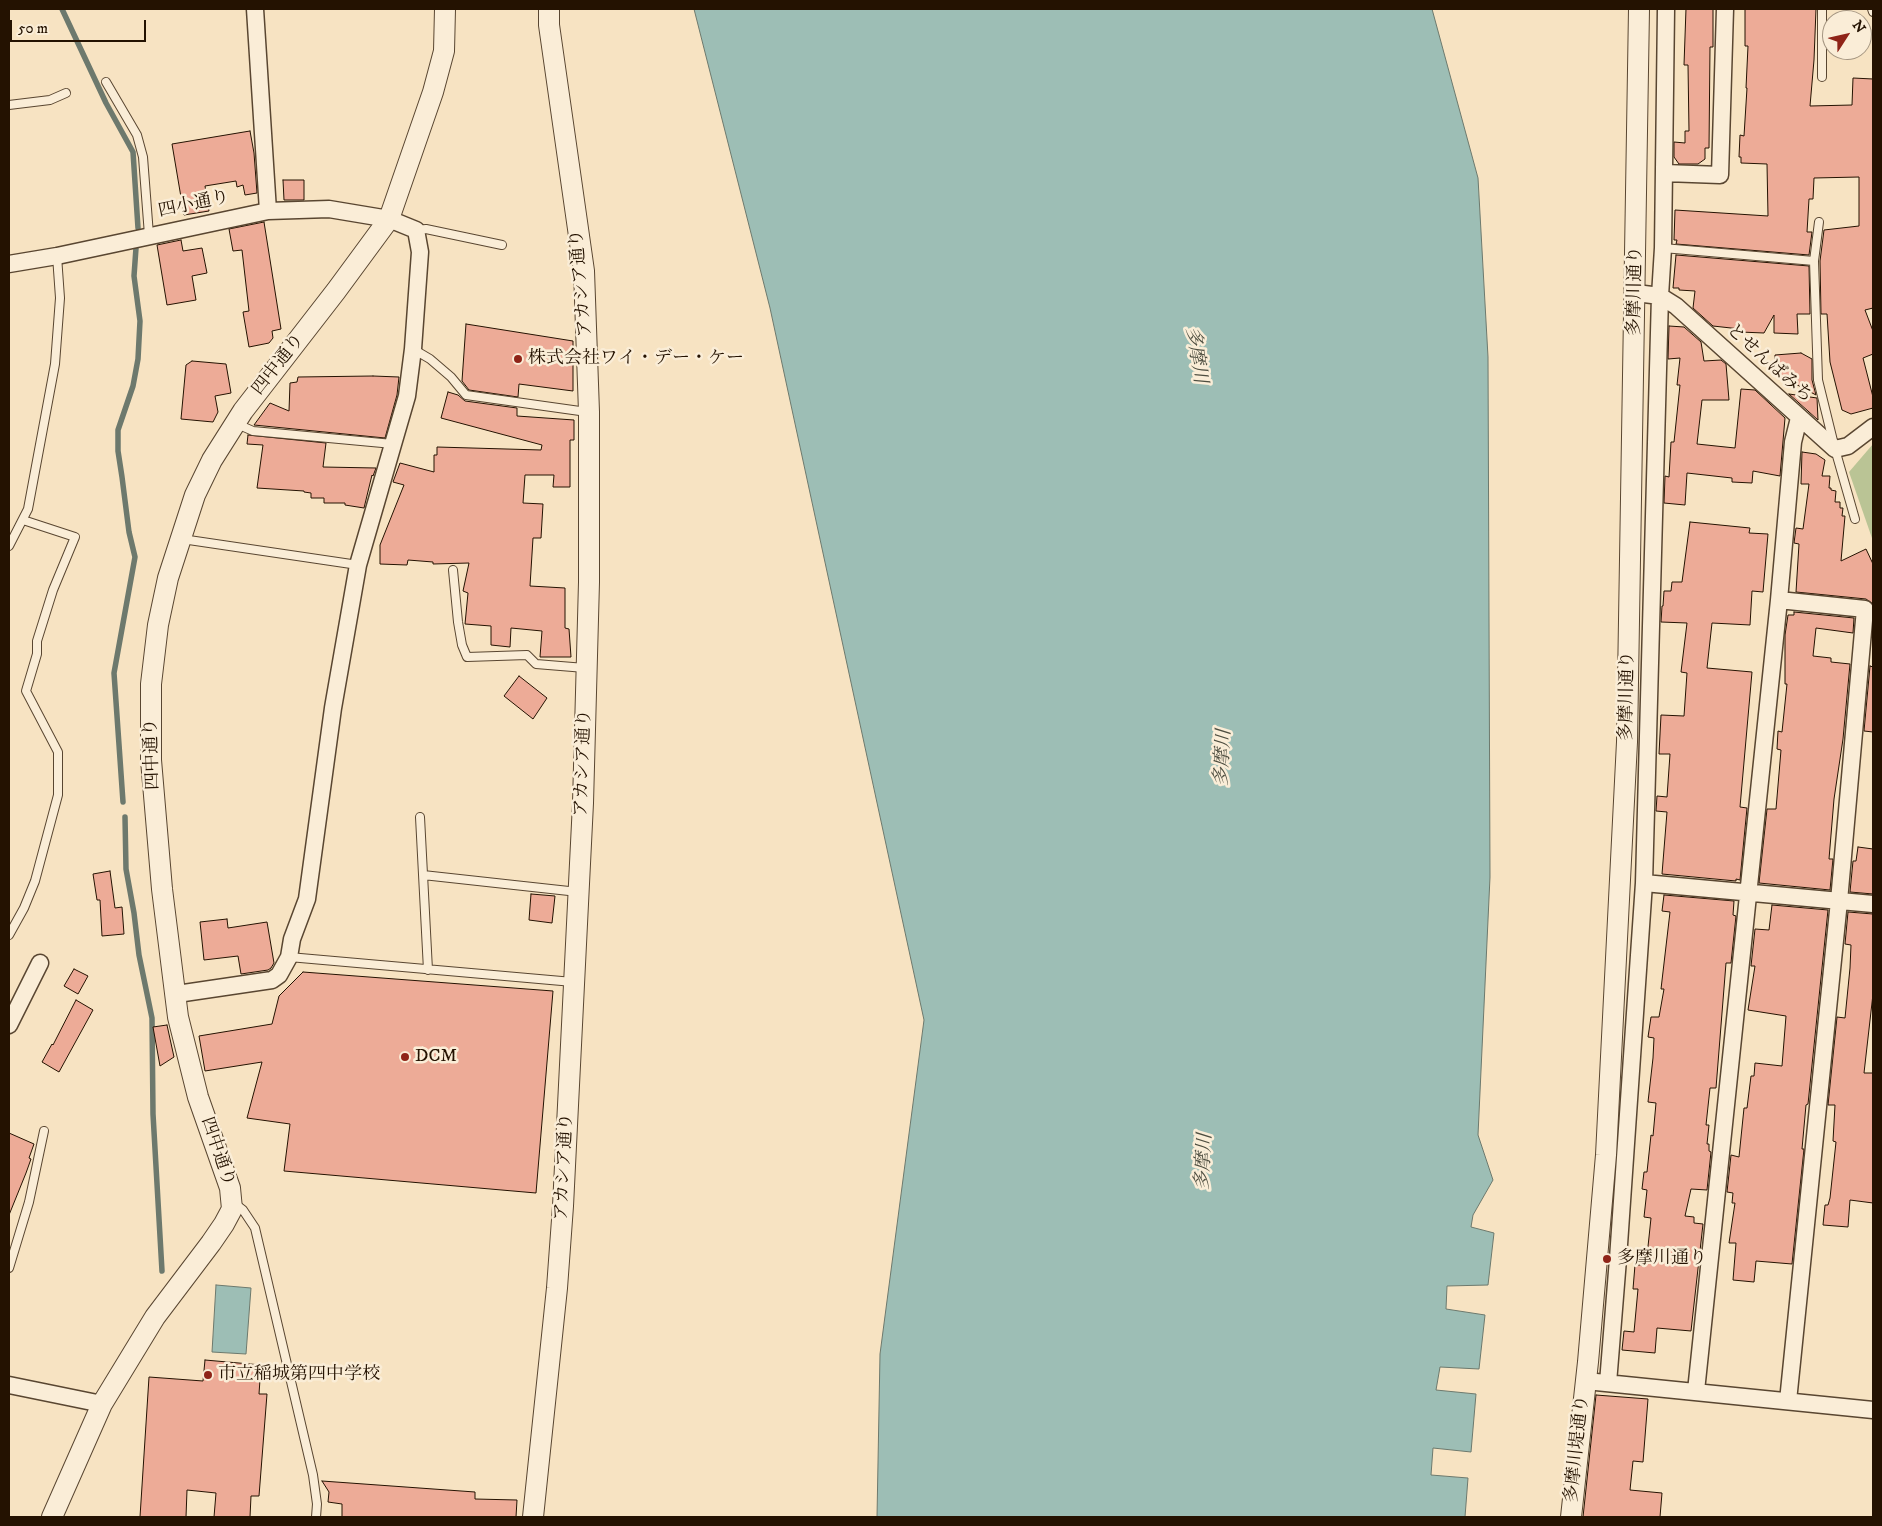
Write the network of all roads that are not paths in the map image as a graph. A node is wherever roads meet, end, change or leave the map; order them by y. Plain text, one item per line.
1 (255, 9) edge
2 (445, 9) edge
3 (549, 9) edge
4 (1639, 9) edge
5 (1666, 9) edge
6 (1725, 9) edge
7 (1822, 9) edge
8 (1872, 9) edge
9 (1873, 12) edge
10 (1822, 77) dead end
11 (106, 82) dead end
12 (66, 93) dead end
13 (9, 105) edge
14 (1665, 173) junction
15 (268, 211) junction
16 (388, 219) junction
17 (1820, 222) dead end
18 (416, 230) junction
19 (149, 235) junction
20 (502, 245) dead end
21 (1664, 248) junction
22 (57, 256) junction
23 (1814, 261) junction
24 (9, 264) edge
25 (1636, 293) junction
26 (1660, 296) junction
27 (413, 349) junction
28 (589, 412) junction
29 (1799, 418) junction
30 (235, 424) junction
31 (1873, 427) edge
32 (393, 444) junction
33 (1835, 449) junction
34 (1854, 519) dead end
35 (23, 520) junction
36 (180, 539) junction
37 (9, 546) edge
38 (358, 566) junction
39 (453, 570) dead end
40 (1779, 600) junction
41 (1868, 635) edge
42 (587, 668) junction
43 (420, 817) dead end
44 (423, 875) junction
45 (1644, 883) junction
46 (578, 892) junction
47 (1749, 893) junction
48 (1839, 901) junction
49 (1873, 904) edge
50 (9, 935) edge
51 (288, 956) junction
52 (40, 964) dead end
53 (428, 970) junction
54 (575, 982) junction
55 (176, 994) junction
56 (9, 1025) edge
57 (44, 1131) dead end
58 (232, 1202) junction
59 (9, 1268) edge
60 (1586, 1381) junction
61 (1608, 1383) junction
62 (9, 1384) edge
63 (1696, 1391) junction
64 (1788, 1401) junction
65 (102, 1404) junction
66 (1873, 1410) edge
67 (52, 1517) edge
68 (316, 1517) edge
69 (533, 1517) edge
70 (1571, 1517) edge

1 - 15 street
2 - 16 street, 四中通り
3 - 28 street, アカシア通り
4 - 25 street, 多摩川通り
5 - 14 street
6 - 14 street
7 - 10 lane
8 - 9 lane
11 - 19 lane
12 - 13 lane
14 - 21 street
15 - 16 street, 四小通り
15 - 19 street, 四小通り
16 - 18 street, 四小通り
16 - 30 street, 四中通り
17 - 23 lane
18 - 20 lane
18 - 27 street
19 - 22 street, 四小通り
21 - 23 lane
21 - 26 street
22 - 24 street, 四小通り
22 - 35 lane
23 - 33 lane
25 - 26 street, とせんばみち
25 - 60 street, 多摩川通り
26 - 29 street, とせんばみち
26 - 45 street
27 - 28 lane
27 - 32 street
28 - 42 street, アカシア通り
29 - 33 street, とせんばみち
29 - 40 street
30 - 32 lane
30 - 36 street, 四中通り
31 - 33 street
32 - 38 street
33 - 34 lane
35 - 37 lane
35 - 50 lane
36 - 38 lane
36 - 55 street, 四中通り
38 - 51 street
39 - 42 lane
40 - 41 street
40 - 47 street
41 - 48 street
42 - 46 street, アカシア通り
43 - 44 lane
44 - 46 lane
44 - 53 lane
45 - 47 street
45 - 61 street
46 - 54 street, アカシア通り
47 - 48 street
47 - 63 street
48 - 49 street
48 - 64 street
51 - 53 lane
51 - 55 street
52 - 56 street
53 - 54 lane
54 - 69 street, アカシア通り
55 - 58 street, 四中通り
57 - 59 lane
58 - 65 street, 四中通り
58 - 68 lane
60 - 61 street
60 - 70 street, 多摩川堤通り
61 - 63 street
62 - 65 street
63 - 64 street
64 - 66 street
65 - 67 street, 四中通り

